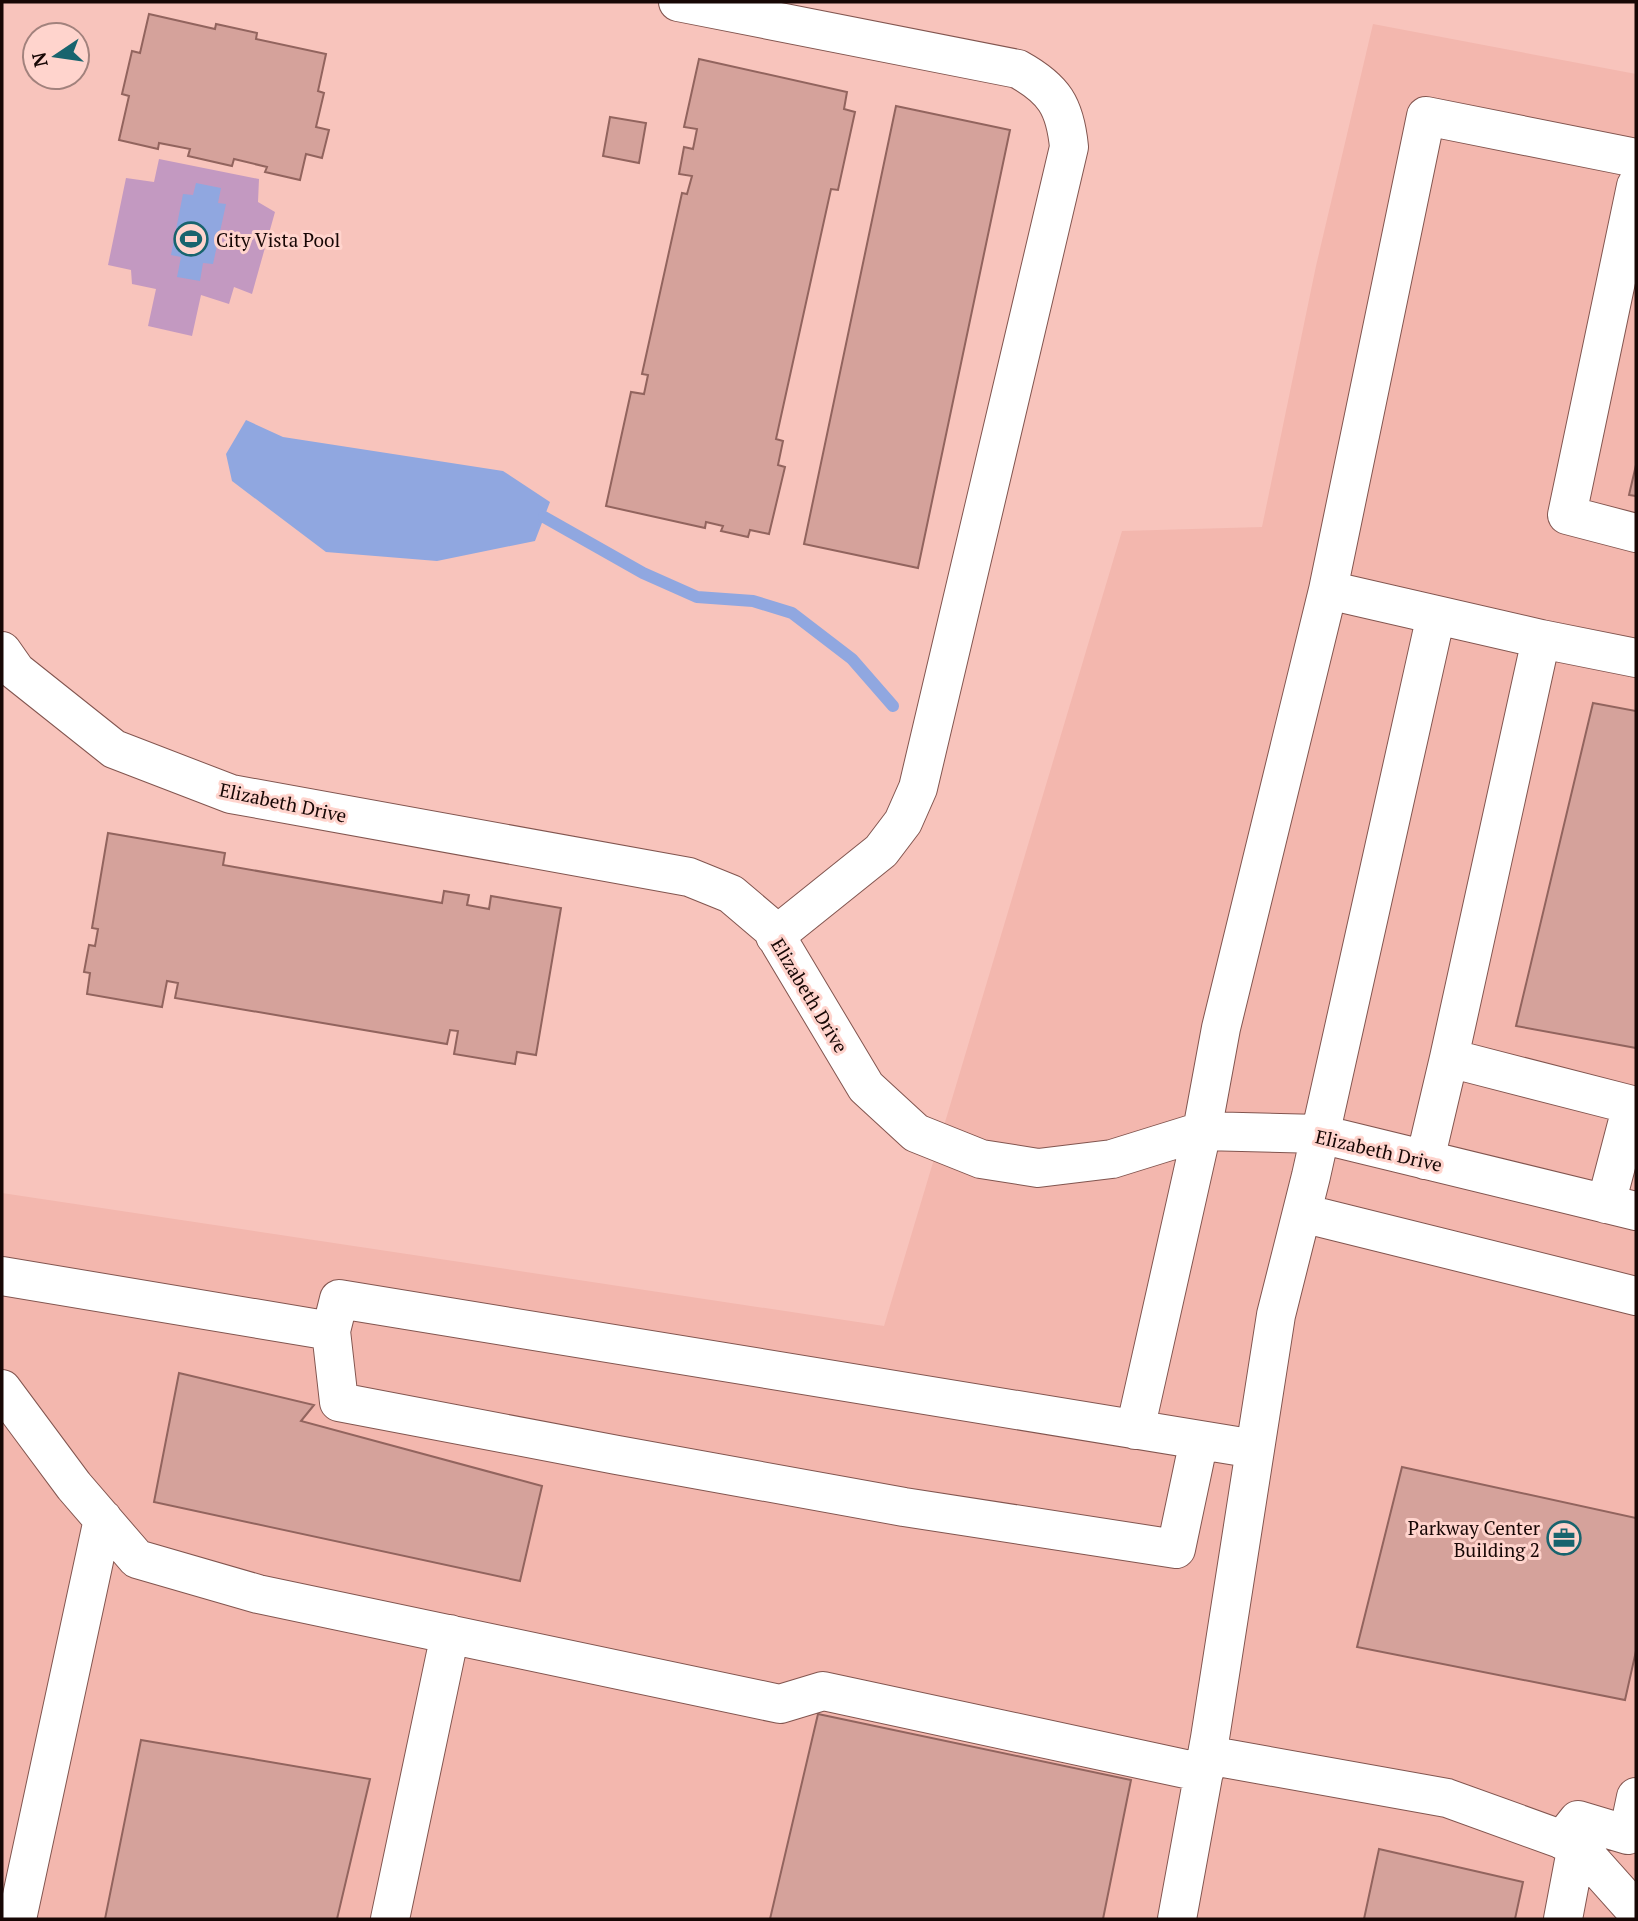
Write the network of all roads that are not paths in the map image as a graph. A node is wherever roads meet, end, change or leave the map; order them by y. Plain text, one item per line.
1 (678, 2) edge
2 (1636, 158) edge
3 (1636, 187) edge
4 (1636, 533) edge
5 (1328, 590) junction
6 (1436, 615) junction
7 (1541, 639) junction
8 (2, 651) edge
9 (1636, 658) edge
10 (775, 936) junction
11 (1449, 1058) junction
12 (1202, 1131) junction
13 (1320, 1134) junction
14 (1425, 1160) junction
15 (1621, 1207) edge
16 (1302, 1213) junction
17 (2, 1276) edge
18 (1636, 1296) edge
19 (331, 1331) junction
20 (2, 1388) edge
21 (1135, 1430) junction
22 (1199, 1440) junction
23 (1255, 1449) junction
24 (103, 1519) junction
25 (450, 1634) junction
26 (1206, 1764) junction
27 (1636, 1797) edge
28 (1569, 1842) junction
29 (1636, 1912) edge
30 (17, 1919) edge
31 (390, 1919) edge
32 (1177, 1919) edge
33 (1563, 1919) edge

1 - 10 lane
2 - 5 lane
3 - 4 lane
5 - 6 lane
5 - 12 lane
6 - 7 lane
6 - 13 lane
7 - 9 lane
7 - 11 lane
8 - 10 lane, Elizabeth Drive
10 - 12 lane, Elizabeth Drive
11 - 14 lane
11 - 15 lane
12 - 13 lane, Elizabeth Drive
12 - 21 lane
13 - 14 lane, Elizabeth Drive
13 - 16 lane
14 - 15 lane, Elizabeth Drive
16 - 18 lane
16 - 23 lane
17 - 19 lane
19 - 21 lane
19 - 22 lane
20 - 24 lane
21 - 22 lane
22 - 23 lane
23 - 26 lane
24 - 25 lane
24 - 30 lane
25 - 26 lane
25 - 31 lane
26 - 28 lane
26 - 32 lane
27 - 28 lane
28 - 29 lane
28 - 33 lane

